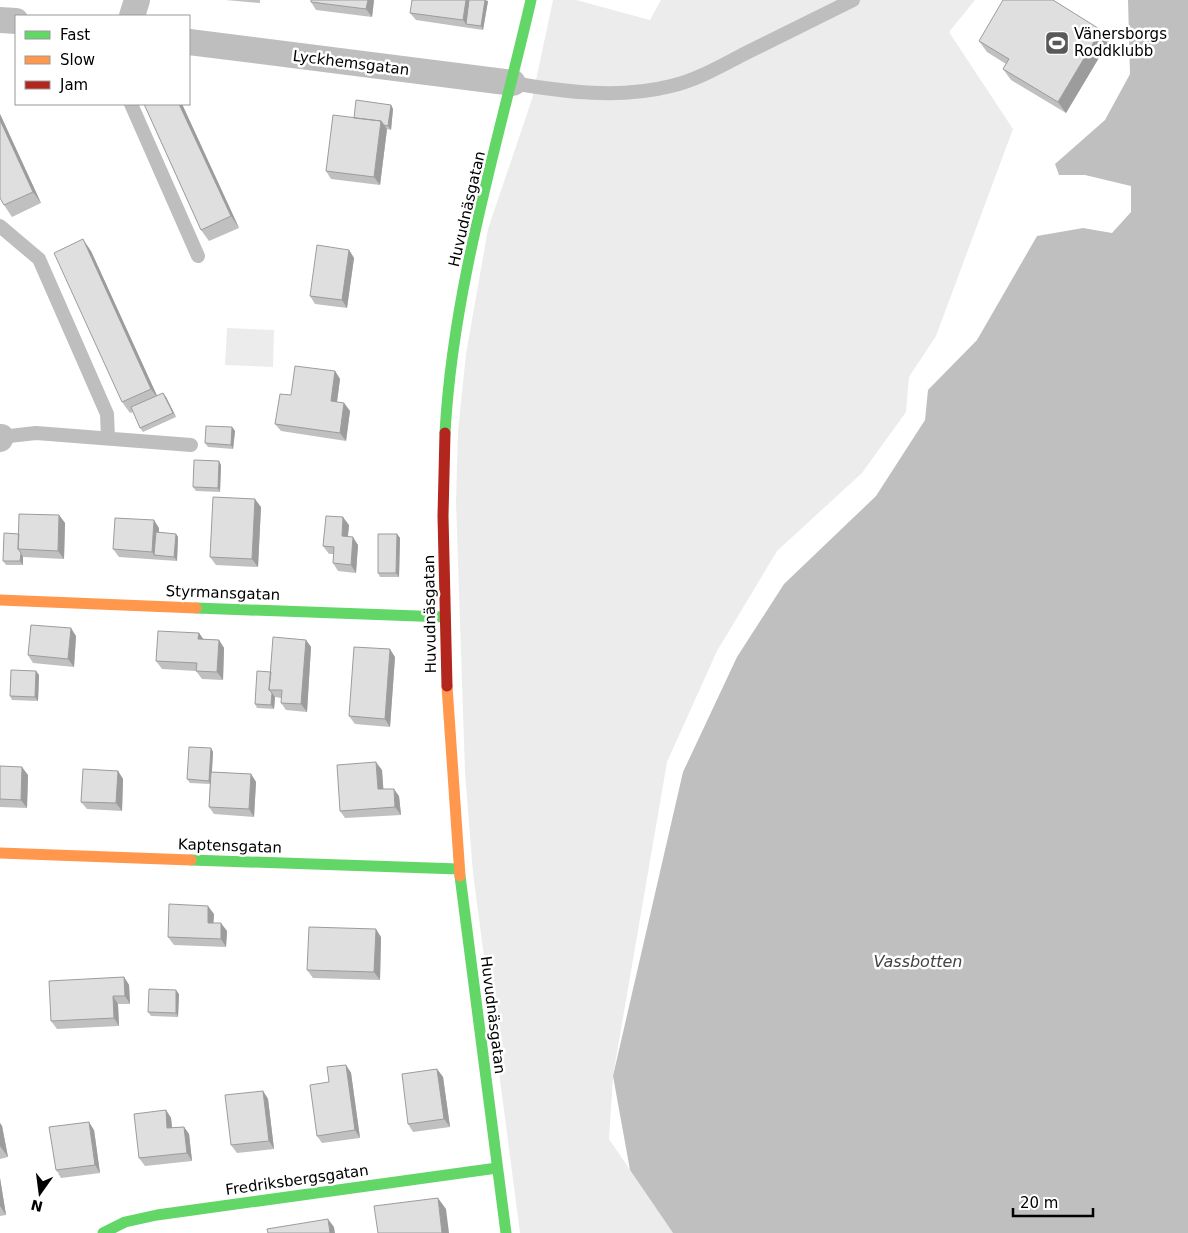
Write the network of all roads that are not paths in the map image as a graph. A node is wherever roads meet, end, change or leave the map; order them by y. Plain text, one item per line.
1 (137, 0) edge
2 (530, 0) edge
3 (854, 0) edge
4 (132, 15) edge
5 (0, 20) edge
6 (15, 21) edge
7 (190, 42) edge
8 (513, 84) junction
9 (131, 105) edge
10 (0, 226) edge
11 (198, 256) dead end
12 (0, 438) edge
13 (108, 438) junction
14 (191, 445) dead end
15 (0, 600) edge
16 (445, 617) junction
17 (0, 853) edge
18 (459, 868) junction
19 (497, 1168) junction
20 (103, 1233) edge
21 (506, 1233) edge

1 - 4 street
2 - 8 street, Huvudnäsgatan
3 - 8 lane
5 - 6 street
7 - 8 street, Lyckhemsgatan
8 - 16 street, Huvudnäsgatan
9 - 11 lane
10 - 13 lane
12 - 13 lane
13 - 14 lane
15 - 16 street, Styrmansgatan
16 - 18 street, Huvudnäsgatan
17 - 18 street, Kaptensgatan
18 - 19 street, Huvudnäsgatan
19 - 20 street, Fredriksbergsgatan
19 - 21 street, Huvudnäsgatan

